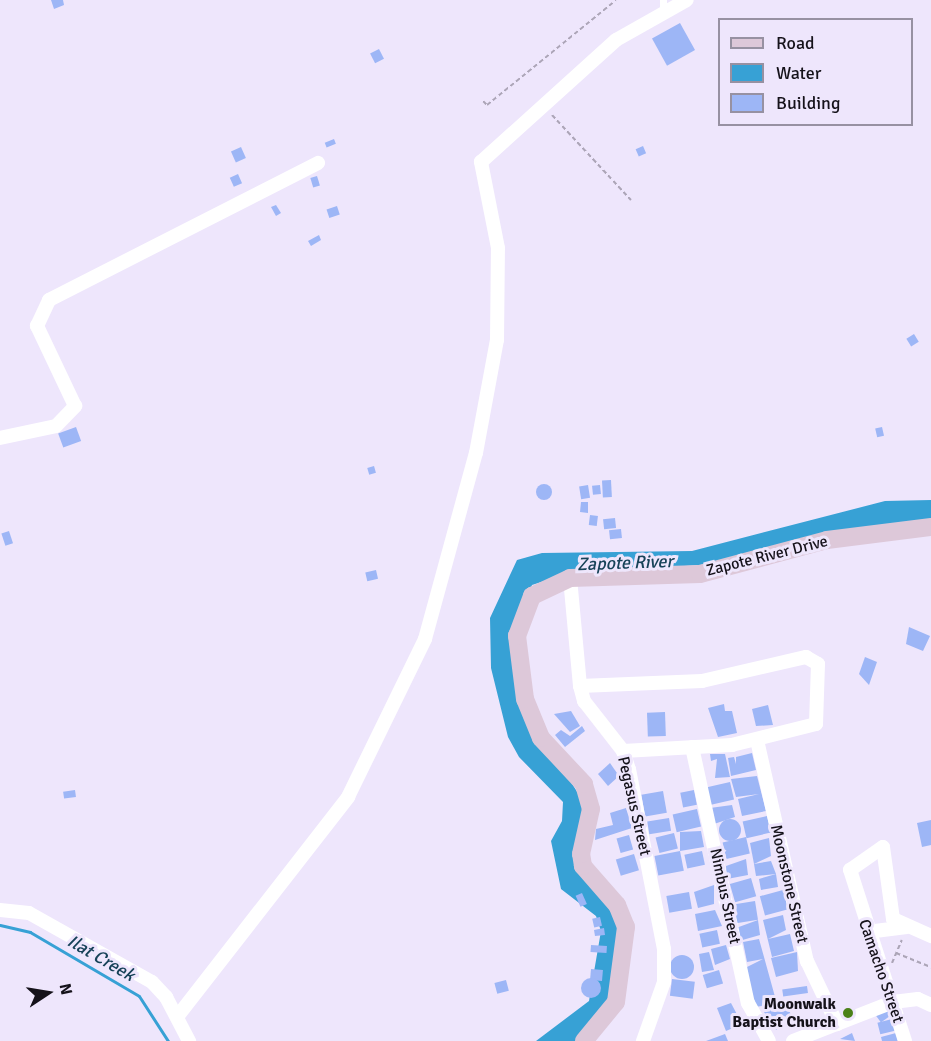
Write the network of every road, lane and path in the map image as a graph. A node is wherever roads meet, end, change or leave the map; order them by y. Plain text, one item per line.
1 (616, 0) edge
2 (687, 0) edge
3 (611, 1) edge
4 (663, 7) edge
5 (483, 101) dead end
6 (542, 105) junction
7 (318, 164) dead end
8 (631, 200) dead end
9 (0, 438) edge
10 (931, 526) edge
11 (570, 578) junction
12 (580, 686) junction
13 (757, 740) junction
14 (692, 747) junction
15 (623, 751) junction
16 (0, 910) edge
17 (907, 927) junction
18 (867, 932) junction
19 (931, 936) edge
20 (896, 954) junction
21 (931, 967) edge
22 (884, 982) junction
23 (893, 1002) junction
24 (931, 1005) edge
25 (177, 1017) junction
26 (837, 1024) junction
27 (189, 1041) edge
28 (584, 1041) edge
29 (643, 1041) edge
30 (769, 1041) edge
31 (793, 1041) edge
32 (905, 1041) edge

1 - 3 path
2 - 4 street
3 - 5 path
4 - 6 street
6 - 8 path
6 - 25 street
7 - 9 street
10 - 11 main road, Zapote River Drive
11 - 12 street, Pegasus Street
11 - 28 main road, Zapote River Drive
12 - 13 street
12 - 15 street, Pegasus Street
13 - 14 street
13 - 26 street, Moonstone Street
14 - 15 street
14 - 30 street, Nimbus Street
15 - 29 street, Pegasus Street
16 - 25 street
17 - 18 street
17 - 18 street, Camacho Street
17 - 19 street
17 - 20 path
18 - 22 street, Camacho Street
20 - 21 path
20 - 22 path
22 - 23 street, Camacho Street
23 - 24 street
23 - 26 street
23 - 32 street, Camacho Street
25 - 27 street
26 - 31 street

